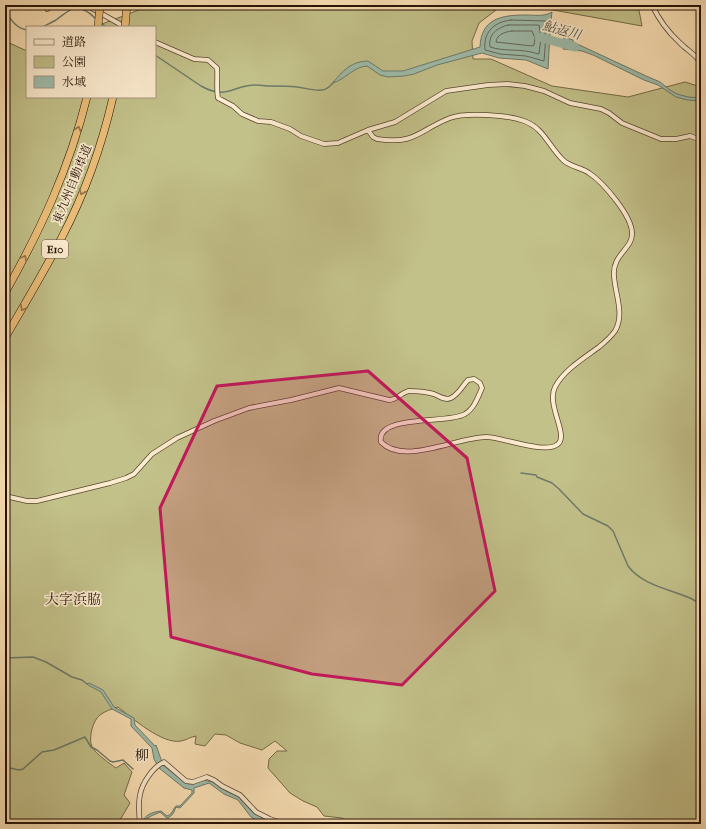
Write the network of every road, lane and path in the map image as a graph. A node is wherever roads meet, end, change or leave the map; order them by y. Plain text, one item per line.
1 (54, 5) edge
2 (85, 5) edge
3 (100, 5) edge
4 (127, 5) edge
5 (652, 5) edge
6 (47, 9) dead end
7 (98, 26) edge
8 (123, 26) edge
9 (125, 26) edge
10 (156, 42) edge
11 (701, 63) edge
12 (87, 98) edge
13 (113, 98) edge
14 (368, 130) junction
15 (701, 140) edge
16 (5, 293) edge
17 (5, 338) edge
18 (5, 496) edge
19 (140, 824) edge
20 (285, 824) edge

1 - 6 street
2 - 8 street
3 - 7 highway, bridge
4 - 9 highway, bridge
5 - 11 street
10 - 14 street
16 -> 12 highway, 東九州自動車道 / E10
13 -> 17 highway, 東九州自動車道 / E10
14 - 15 street
14 - 18 street
19 - 20 street

